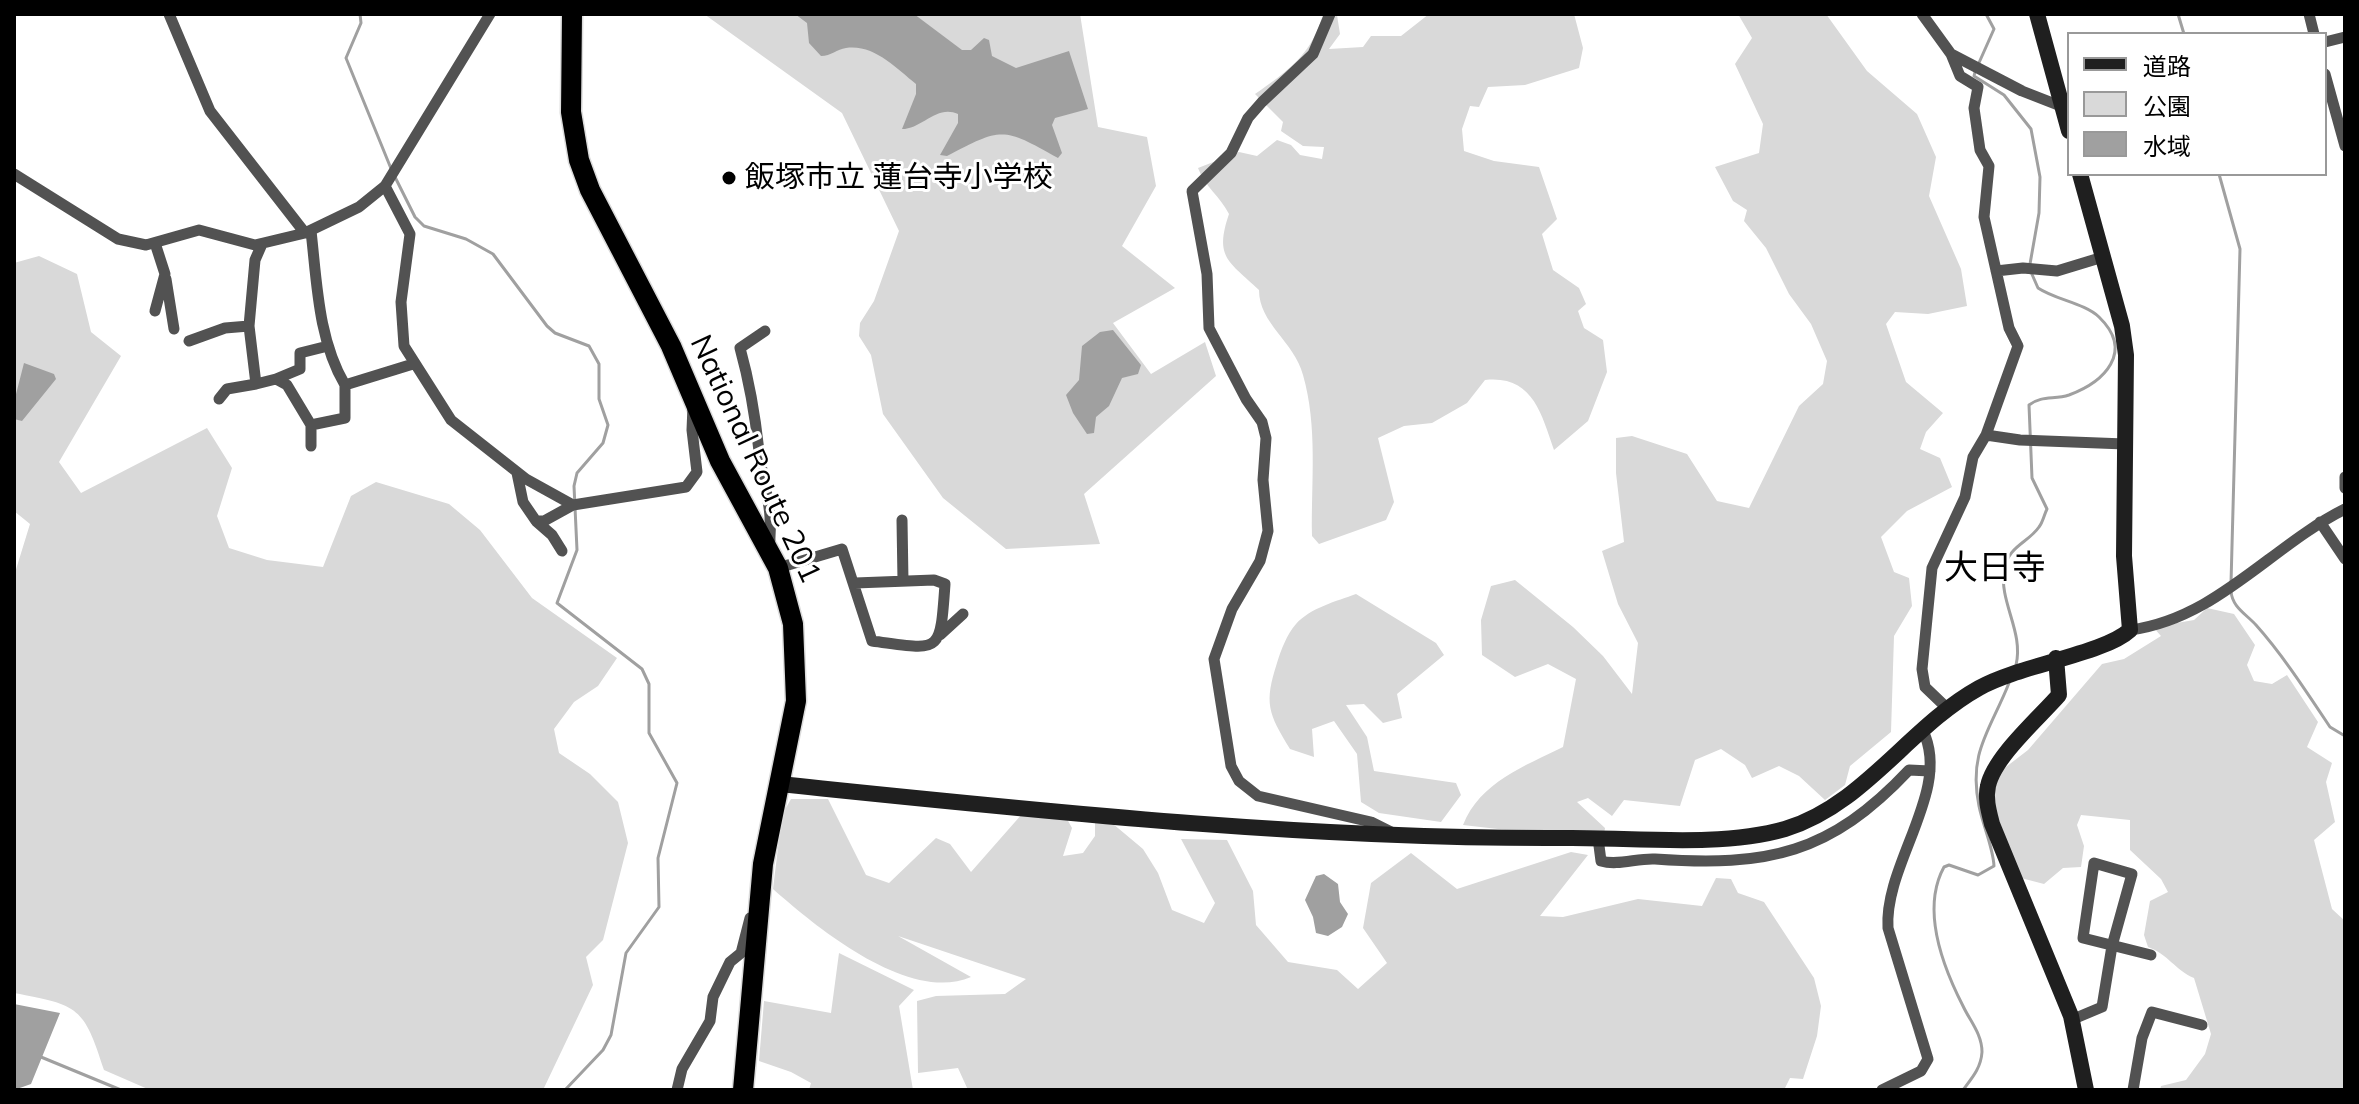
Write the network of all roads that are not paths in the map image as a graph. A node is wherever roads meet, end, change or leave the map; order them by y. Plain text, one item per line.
1 (169, 14) edge
2 (490, 14) edge
3 (572, 14) edge
4 (1330, 14) edge
5 (1922, 14) edge
6 (2037, 14) edge
7 (1951, 54) junction
8 (2327, 81) edge
9 (2065, 110) edge
10 (2345, 146) edge
11 (14, 174) edge
12 (2081, 176) edge
13 (385, 186) junction
14 (308, 232) junction
15 (155, 243) junction
16 (262, 244) junction
17 (2103, 257) junction
18 (1996, 271) junction
19 (165, 274) junction
20 (155, 311) dead end
21 (249, 326) junction
22 (174, 329) dead end
23 (765, 331) dead end
24 (189, 341) dead end
25 (328, 346) junction
26 (413, 364) junction
27 (276, 379) junction
28 (256, 384) junction
29 (345, 385) junction
30 (219, 399) dead end
31 (693, 402) junction
32 (311, 425) junction
33 (1986, 435) junction
34 (2125, 444) junction
35 (311, 446) dead end
36 (517, 473) junction
37 (2345, 477) edge
38 (2345, 488) edge
39 (573, 505) junction
40 (2345, 509) edge
41 (902, 520) dead end
42 (536, 521) junction
43 (2320, 522) junction
44 (562, 551) dead end
45 (773, 559) junction
46 (2345, 559) edge
47 (903, 581) junction
48 (855, 583) junction
49 (963, 614) dead end
50 (2130, 630) junction
51 (938, 636) junction
52 (2056, 658) junction
53 (1949, 710) junction
54 (1923, 731) junction
55 (1930, 771) junction
56 (779, 784) junction
57 (1813, 817) junction
58 (1399, 836) junction
59 (1598, 838) junction
60 (1820, 840) junction
61 (761, 907) junction
62 (2112, 946) junction
63 (2151, 955) dead end
64 (2071, 1020) junction
65 (2202, 1025) dead end
66 (677, 1090) edge
67 (743, 1090) edge
68 (1882, 1090) edge
69 (2086, 1090) edge
70 (2133, 1090) edge

1 - 14 street
2 - 13 street
3 - 31 highway, National Route 201
4 - 58 street
5 - 7 street
6 - 9 street
7 - 9 street
7 - 18 street
8 - 10 street
11 - 15 street
12 - 17 street
13 - 14 street
13 - 26 street
14 - 16 street
14 - 25 street
15 - 16 street
15 - 19 street
16 - 21 street
17 - 18 street
17 - 34 street
18 - 33 street
19 - 20 street
19 - 22 street
21 - 24 street
21 - 28 street
23 - 45 street
25 - 27 street
25 - 29 street
26 - 29 street
26 - 36 street
27 - 28 street
27 - 32 street
28 - 30 street
29 - 32 street
31 - 39 street
31 - 45 highway, National Route 201
32 - 35 street
33 - 34 street
33 - 53 street
34 - 50 street
36 - 39 street
36 - 42 street
37 - 38 street
39 - 42 street
40 - 43 street
41 - 47 street
42 - 44 street
43 - 46 street
43 - 50 street
45 - 48 street
45 - 56 highway, National Route 201
47 - 48 street
47 - 51 street
48 - 51 street
49 - 51 street
50 - 52 street
52 - 53 street
52 - 64 street
53 - 54 street
54 - 55 street
54 - 57 street
55 - 60 street
55 - 68 street
56 - 58 street
56 - 61 highway, National Route 201
57 - 59 street
57 - 60 street
58 - 59 street
59 - 60 street
61 - 66 street
61 - 67 highway, National Route 201
62 - 62 street
62 - 63 street
62 - 64 street
64 - 69 street
65 - 70 street

